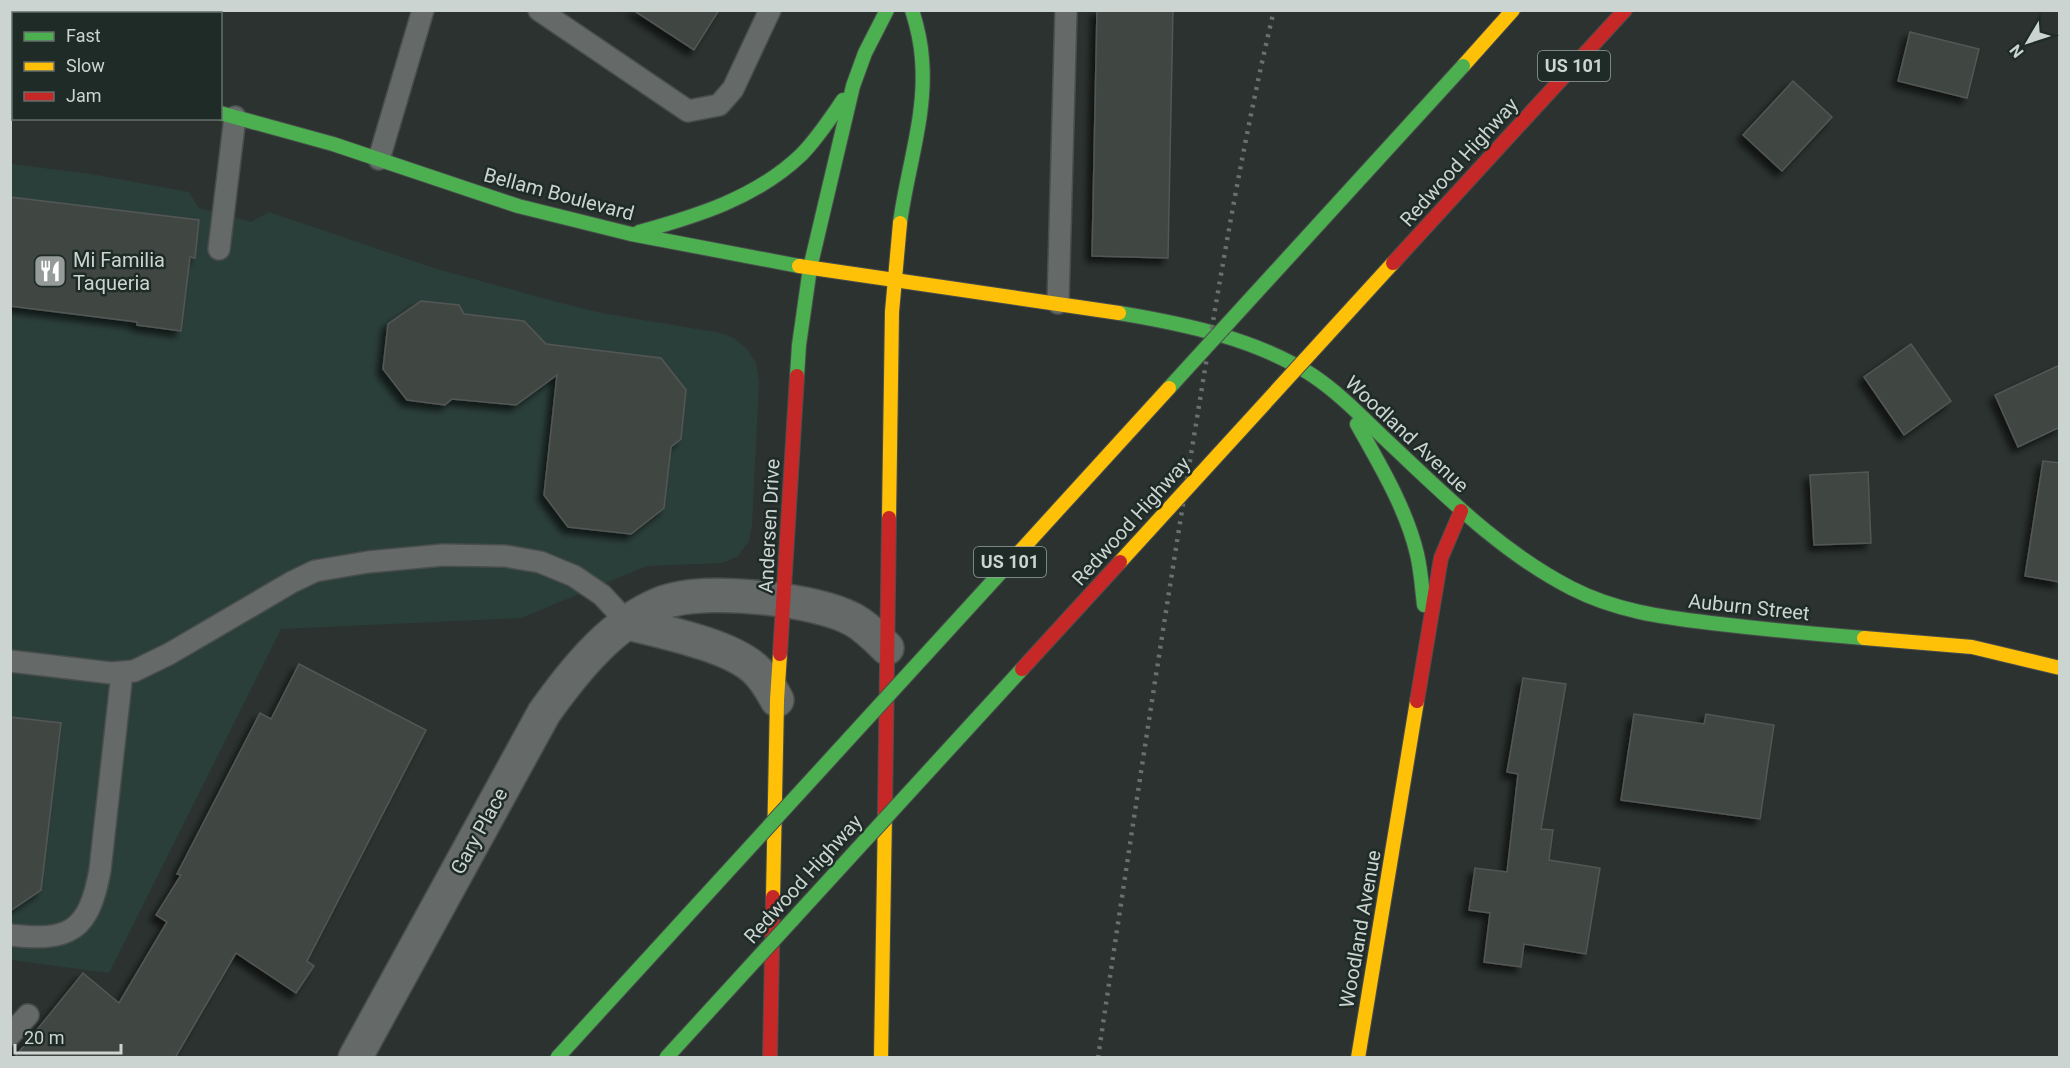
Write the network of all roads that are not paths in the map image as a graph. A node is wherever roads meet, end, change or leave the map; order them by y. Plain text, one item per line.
1 (423, 10) edge
2 (538, 10) edge
3 (770, 10) edge
4 (887, 10) edge
5 (912, 10) edge
6 (1066, 10) edge
7 (1513, 10) edge
8 (1625, 10) edge
9 (853, 86) junction
10 (228, 115) edge
11 (379, 159) junction
12 (631, 234) junction
13 (219, 249) dead end
14 (810, 268) junction
15 (895, 280) junction
16 (1058, 303) junction
17 (1341, 397) junction
18 (1461, 511) junction
19 (784, 600) junction
20 (628, 623) junction
21 (1428, 645) junction
22 (887, 648) junction
23 (10, 661) edge
24 (2060, 668) edge
25 (122, 673) junction
26 (777, 700) junction
27 (10, 934) edge
28 (28, 1015) dead end
29 (10, 1035) edge
30 (355, 1058) edge
31 (557, 1058) edge
32 (666, 1058) edge
33 (770, 1058) edge
34 (881, 1058) edge
35 (1358, 1058) edge

1 - 11 lane
2 - 3 lane
4 - 9 main road, Andersen Drive
5 - 15 main road
6 - 16 lane
7 - 31 main road, US 101, bridge
8 - 32 main road, Redwood Highway / US 101, bridge
9 - 12 main road
9 - 14 main road, Andersen Drive
10 - 11 main road, Bellam Boulevard
10 - 13 lane
11 - 12 main road, Bellam Boulevard
12 - 14 main road, Bellam Boulevard
14 - 15 main road, Bellam Boulevard
14 - 19 main road, Andersen Drive
15 - 16 main road, Woodland Avenue
15 - 22 main road
16 - 17 main road, Woodland Avenue
17 - 18 main road, Woodland Avenue
17 - 21 main road
18 - 21 main road, Woodland Avenue
18 - 24 main road, Auburn Street
19 - 20 street, Gary Place
19 - 22 street, Gary Place
19 - 26 main road, Andersen Drive
20 - 25 lane
20 - 26 street
20 - 30 street, Gary Place
21 - 35 main road, Woodland Avenue
22 - 34 main road
23 - 25 lane
25 - 27 lane
26 - 33 main road, Andersen Drive
28 - 29 lane

